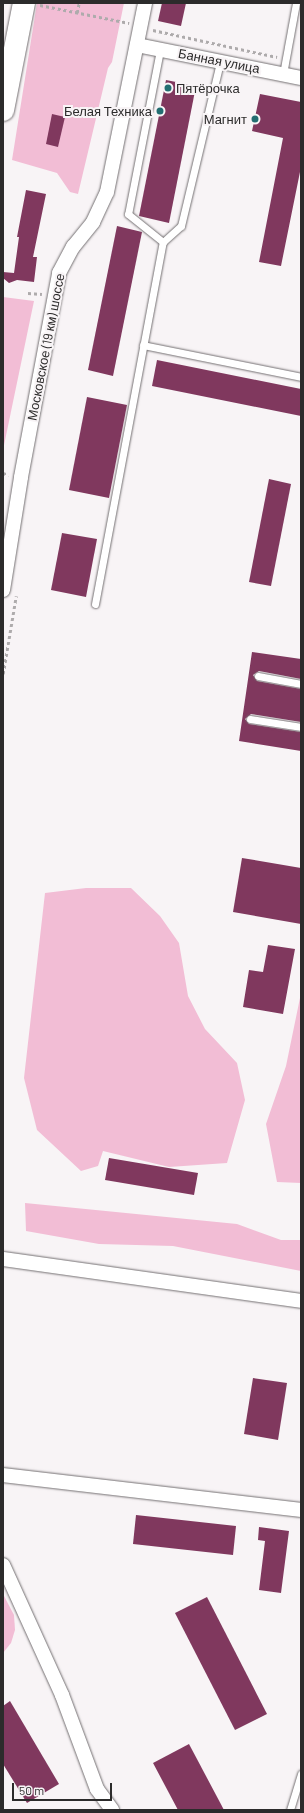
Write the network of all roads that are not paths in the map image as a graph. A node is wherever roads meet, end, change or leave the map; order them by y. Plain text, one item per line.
1 (145, 3) edge
2 (296, 3) edge
3 (31, 4) edge
4 (148, 48) junction
5 (220, 62) junction
6 (283, 74) junction
7 (301, 78) edge
8 (3, 110) edge
9 (163, 242) junction
10 (143, 345) junction
11 (301, 377) edge
12 (10, 589) edge
13 (94, 604) dead end
14 (258, 676) dead end
15 (301, 684) edge
16 (250, 719) dead end
17 (301, 727) edge
18 (3, 1259) edge
19 (301, 1301) edge
20 (3, 1475) edge
21 (301, 1510) edge
22 (3, 1565) edge
23 (301, 1774) edge
24 (112, 1810) edge
25 (290, 1810) edge

1 - 4 street, Московское (19 км) шоссе
2 - 6 lane
3 - 8 main road
4 - 5 street, Банная улица
4 - 9 lane
4 - 12 street, Московское (19 км) шоссе
5 - 6 street, Банная улица
5 - 9 lane
6 - 7 street, Банная улица
9 - 10 lane
10 - 11 lane
10 - 13 lane
14 - 15 lane
16 - 17 lane
18 - 19 street
20 - 21 street
22 - 24 street
23 - 25 lane

